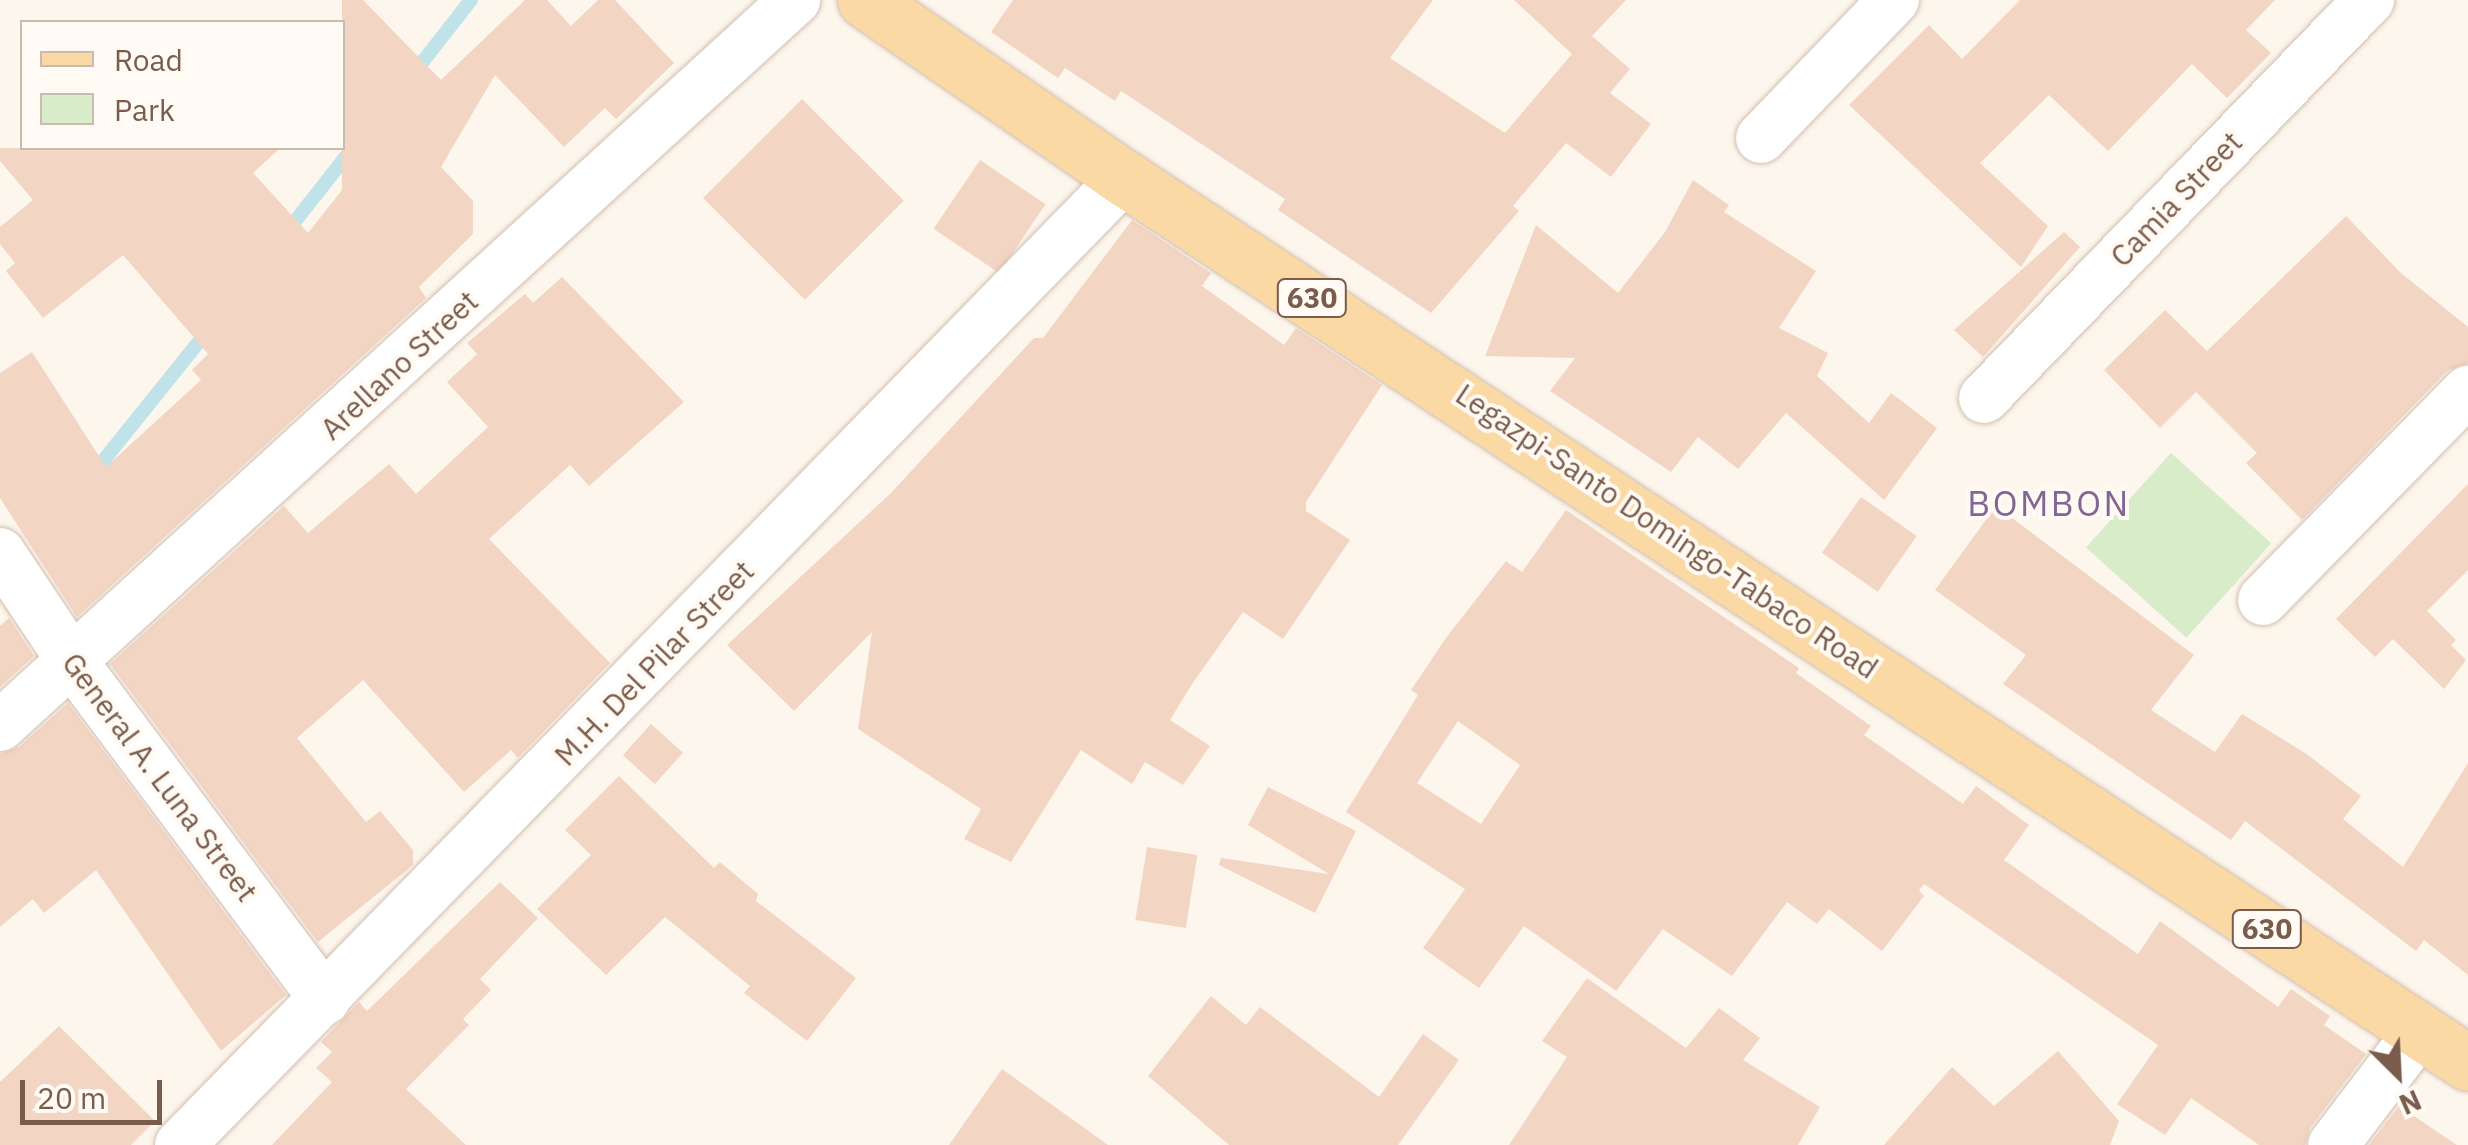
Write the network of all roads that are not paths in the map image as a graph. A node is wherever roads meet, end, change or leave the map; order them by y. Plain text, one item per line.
1 (795, 0) edge
2 (865, 0) edge
3 (1894, 0) edge
4 (2368, 0) edge
5 (1760, 138) dead end
6 (1124, 178) junction
7 (2468, 391) edge
8 (1984, 398) dead end
9 (0, 553) edge
10 (2263, 600) dead end
11 (74, 664) junction
12 (0, 726) edge
13 (324, 999) junction
14 (2420, 1031) junction
15 (2468, 1063) edge
16 (180, 1145) edge
17 (2333, 1145) edge

1 - 11 street, Arellano Street
2 - 6 main road, Legazpi-Santo Domingo-Tabaco Road / 630
3 - 5 street
4 - 8 street, Camia Street
6 - 13 street, M.H. Del Pilar Street
6 - 14 main road, Legazpi-Santo Domingo-Tabaco Road / 630
7 - 10 street
9 - 11 street, General A. Luna Street
11 - 12 street, Arellano Street
11 - 13 street, General A. Luna Street
13 - 16 street, M.H. Del Pilar Street
14 - 15 main road, Legazpi-Santo Domingo-Tabaco Road / 630
14 - 17 street

